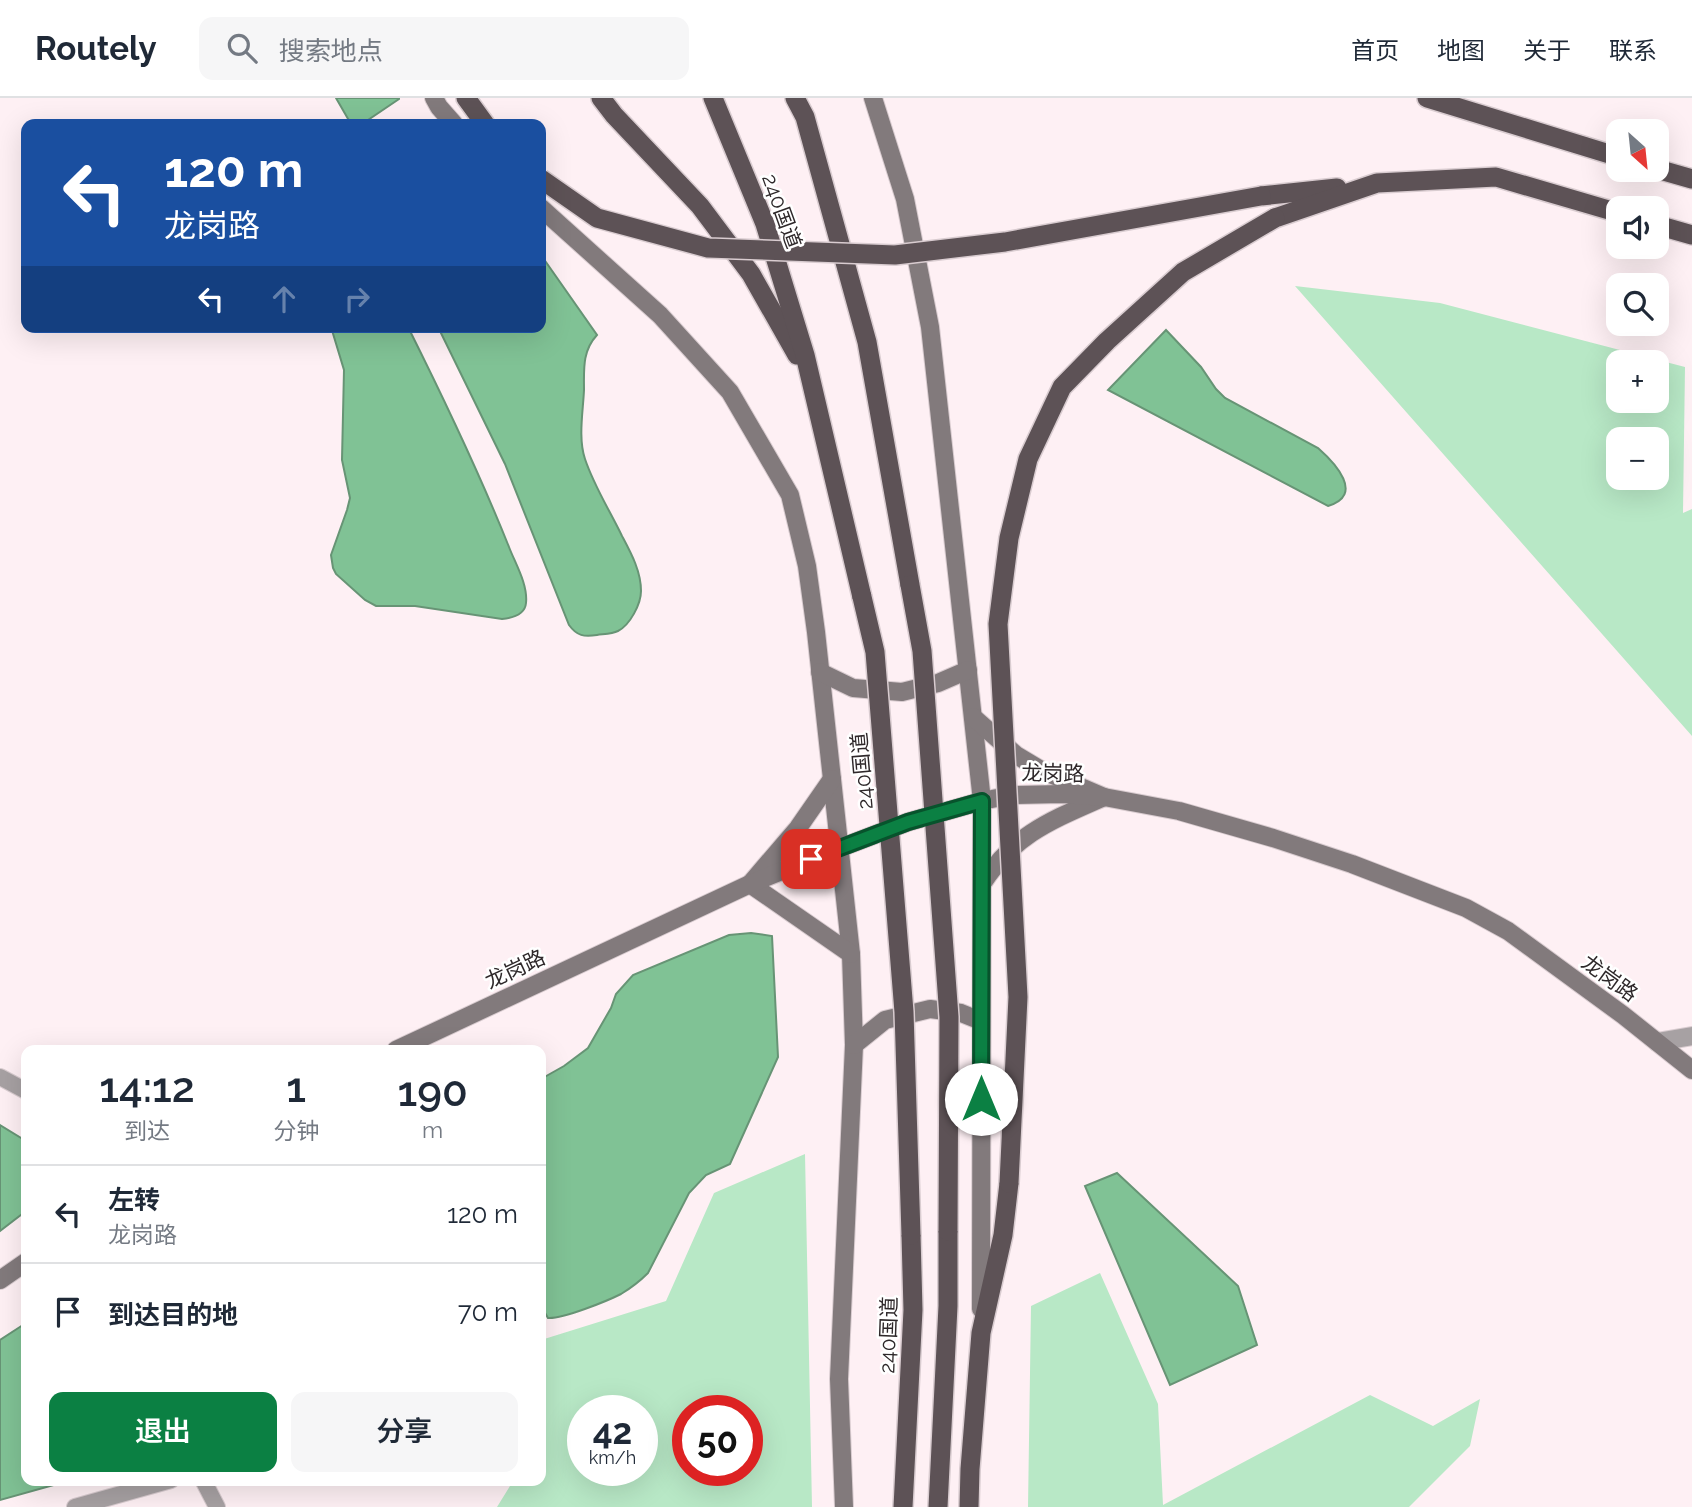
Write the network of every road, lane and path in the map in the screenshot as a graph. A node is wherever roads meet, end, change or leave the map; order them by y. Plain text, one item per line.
1 (434, 98) edge
2 (466, 98) edge
3 (601, 98) edge
4 (713, 98) edge
5 (795, 98) edge
6 (873, 98) edge
7 (1427, 98) edge
8 (450, 119) edge
9 (481, 119) edge
10 (1606, 153) edge
11 (1670, 173) edge
12 (1692, 179) edge
13 (546, 182) edge
14 (1377, 183) junction
15 (1606, 209) edge
16 (546, 212) edge
17 (1669, 228) edge
18 (1692, 235) edge
19 (811, 381) junction
20 (968, 670) junction
21 (820, 673) junction
22 (972, 717) junction
23 (832, 779) junction
24 (1104, 797) junction
25 (982, 801) junction
26 (839, 848) junction
27 (750, 884) junction
28 (982, 884) junction
29 (851, 954) junction
30 (981, 1021) junction
31 (1692, 1036) edge
32 (1657, 1042) junction
33 (407, 1045) edge
34 (854, 1045) junction
35 (1692, 1070) edge
36 (0, 1077) edge
37 (21, 1088) edge
38 (21, 1265) edge
39 (0, 1280) edge
40 (981, 1333) junction
41 (150, 1486) edge
42 (206, 1486) edge
43 (75, 1507) edge
44 (217, 1507) edge
45 (844, 1507) edge
46 (903, 1507) edge
47 (938, 1507) edge
48 (969, 1507) edge

1 - 8 main road
2 - 9 highway
3 - 19 highway
4 - 19 highway, 240国道
5 - 47 highway, bridge
6 - 20 main road
7 - 10 highway
11 - 12 highway
13 - 14 highway, bridge
14 - 15 highway
14 - 40 highway, bridge
16 - 21 main road
17 - 18 highway
19 - 46 highway, 240国道, bridge
20 - 21 main road
20 - 22 main road
21 - 23 main road
22 - 24 main road
22 - 25 main road
23 - 26 main road
23 - 27 main road
24 - 25 main road, 龙岗路
24 - 28 main road
24 - 32 main road, 龙岗路
25 - 26 main road, 龙岗路
25 - 28 main road
26 - 27 main road, 龙岗路
26 - 29 main road
27 - 29 main road
27 - 33 main road, 龙岗路
28 - 30 main road
29 - 34 main road
30 - 34 main road
30 - 40 main road
31 - 32 street
32 - 35 main road, 龙岗路
34 - 45 main road
36 - 37 street
38 - 39 main road
40 - 48 highway
41 - 43 street
42 - 44 street

